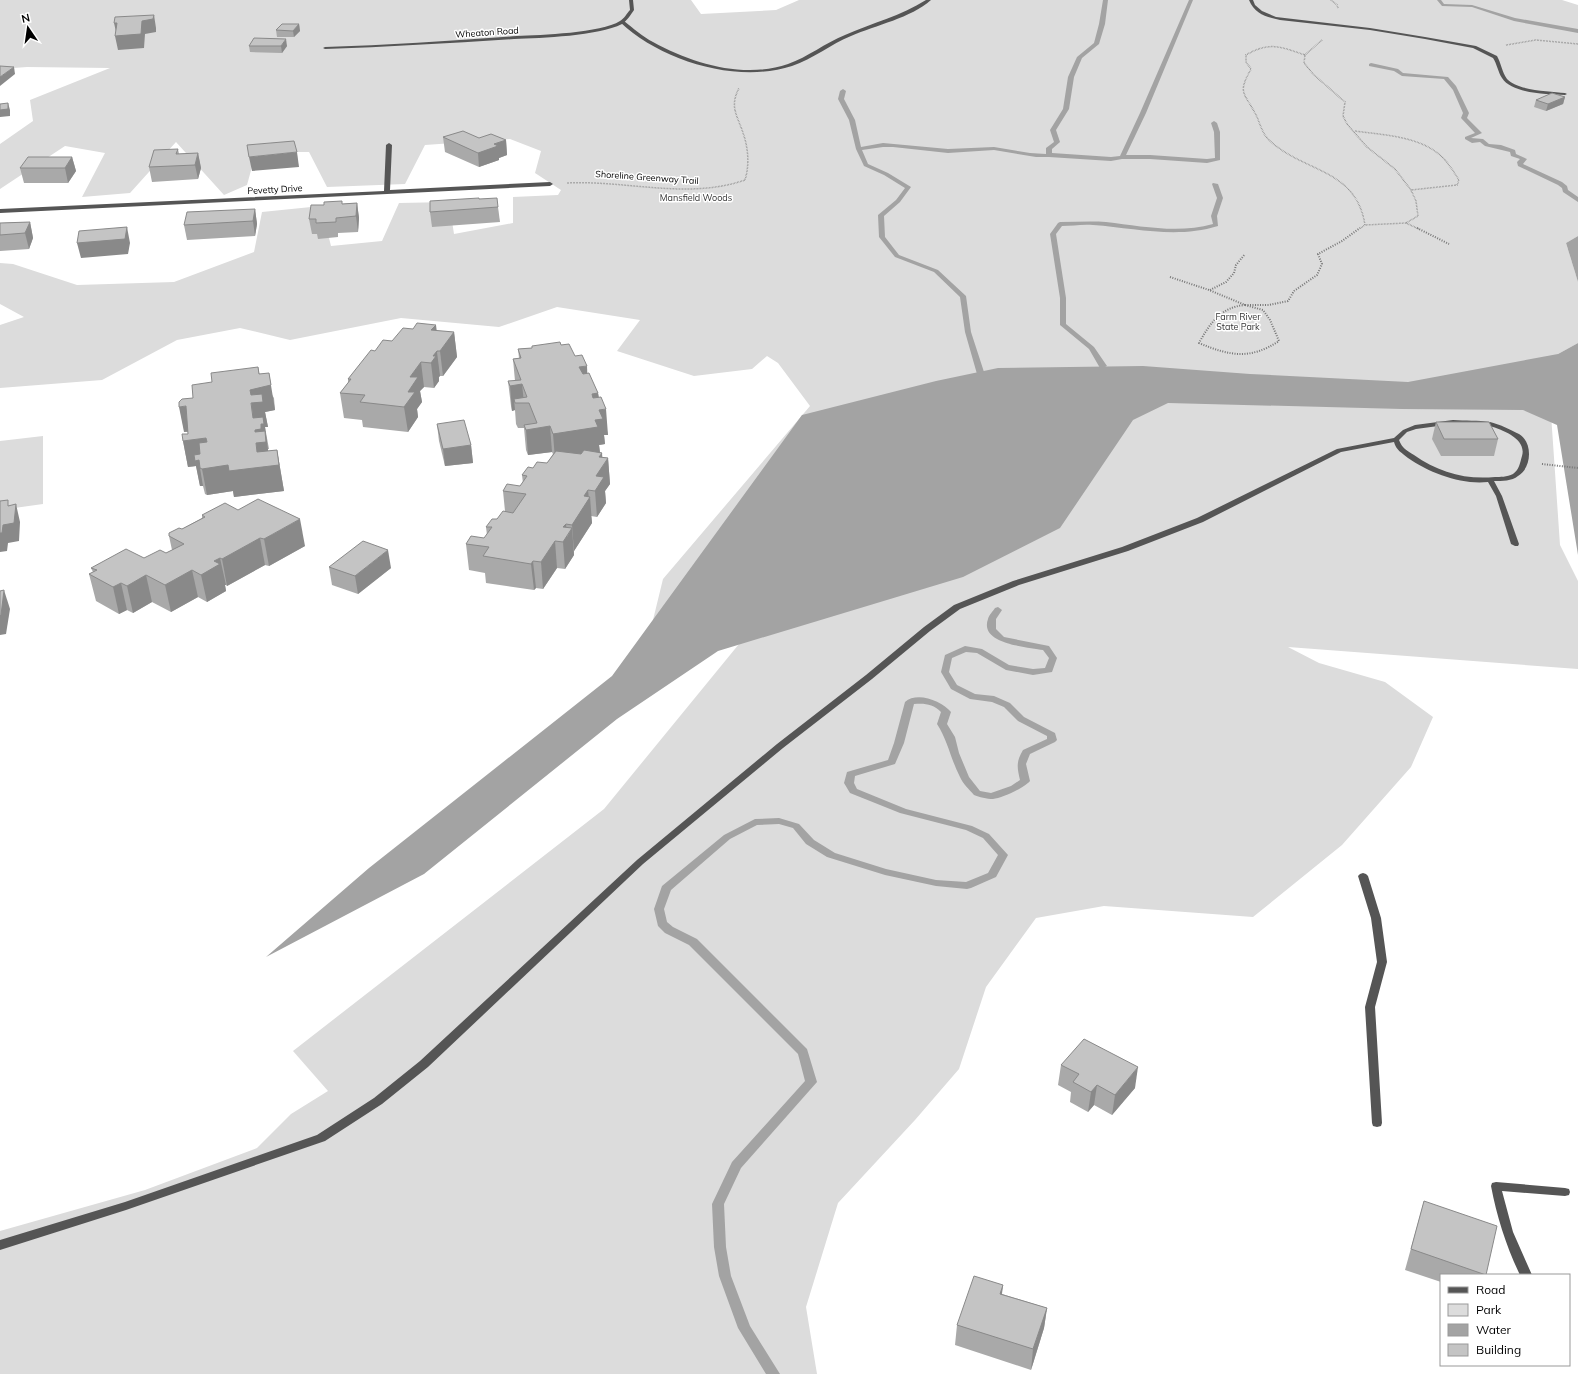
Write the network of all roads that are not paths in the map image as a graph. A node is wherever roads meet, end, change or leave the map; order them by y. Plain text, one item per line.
1 (631, 0) edge
2 (930, 0) edge
3 (1251, 0) edge
4 (622, 22) junction
5 (325, 48) dead end
6 (1565, 94) dead end
7 (389, 145) dead end
8 (550, 184) road end
9 (387, 193) junction
10 (0, 211) edge
11 (1396, 440) junction
12 (1490, 480) junction
13 (1515, 544) dead end
14 (1363, 876) dead end
15 (1377, 1123) dead end
16 (1565, 1192) dead end
17 (0, 1245) edge
18 (1526, 1274) edge

1 - 4 street
2 - 4 street
3 - 6 street
4 - 5 street, Wheaton Road
7 - 9 street
8 - 9 street, Pevetty Drive
9 - 10 street, Pevetty Drive
11 - 12 street
11 - 12 street
11 - 17 street
12 - 13 street
14 - 15 street
16 - 18 street

